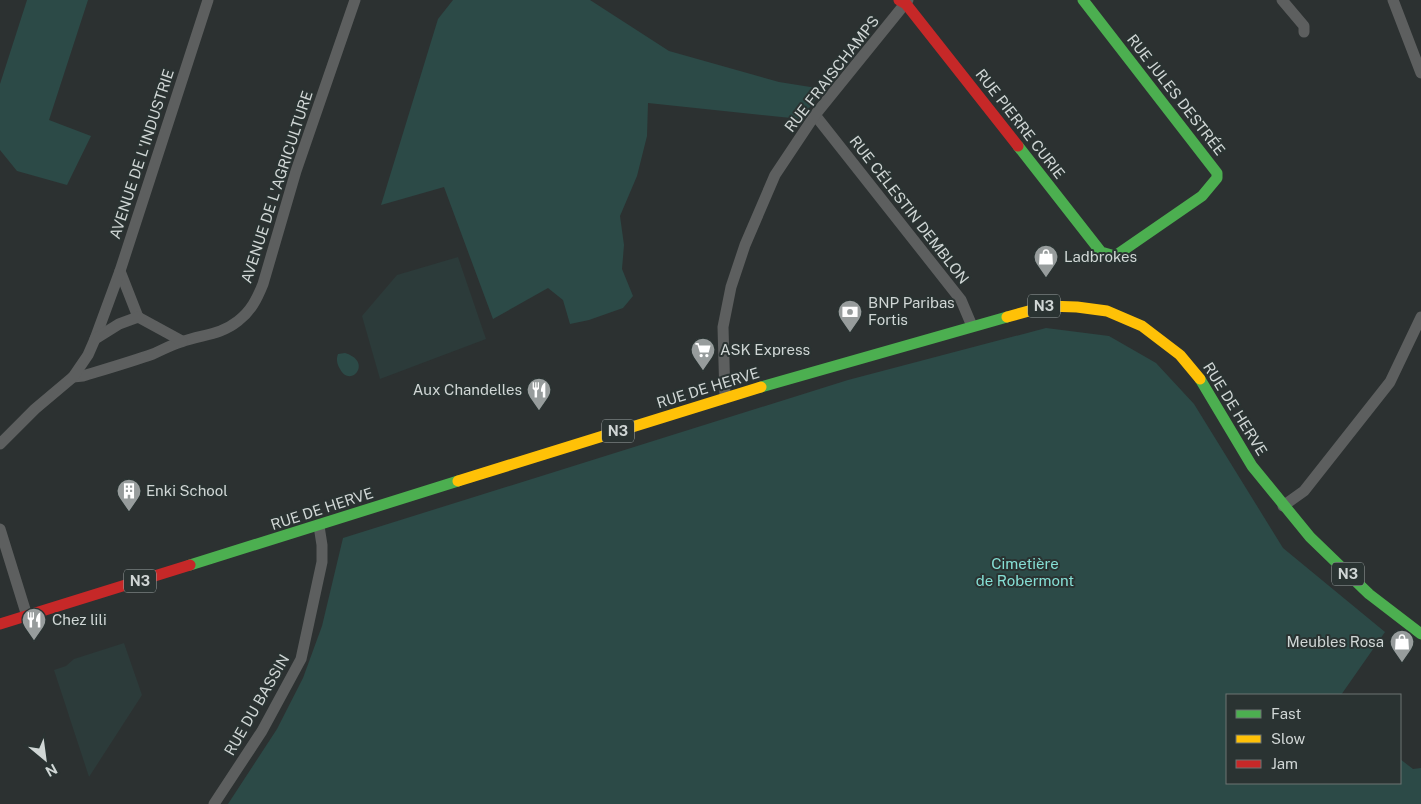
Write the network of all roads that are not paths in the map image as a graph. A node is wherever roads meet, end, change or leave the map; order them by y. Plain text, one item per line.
1 (208, 0) edge
2 (355, 0) edge
3 (1083, 0) edge
4 (1282, 0) edge
5 (1393, 0) edge
6 (905, 1) edge
7 (1304, 32) dead end
8 (1421, 73) edge
9 (815, 115) junction
10 (1115, 256) joint
11 (120, 271) junction
12 (138, 316) junction
13 (1421, 317) edge
14 (972, 326) junction
15 (95, 339) junction
16 (182, 341) junction
17 (73, 378) junction
18 (725, 398) junction
19 (0, 444) edge
20 (1283, 506) junction
21 (319, 526) junction
22 (0, 529) edge
23 (27, 616) junction
24 (0, 624) edge
25 (1421, 634) edge
26 (214, 804) edge

1 - 11 street, AVENUE DE L'INDUSTRIE
2 - 16 street, AVENUE DE L'AGRICULTURE
3 - 10 main road, RUE JULES DESTRÉE
4 - 7 street
5 - 8 street
6 - 9 street, RUE FRAISCHAMPS
6 - 10 main road, RUE PIERRE CURIE
9 - 14 street, RUE CÉLESTIN DEMBLON
9 - 18 street, RUE FRAISCHAMPS
11 - 12 street
11 - 15 street, AVENUE DE L'INDUSTRIE
12 - 15 street
12 - 16 street
13 - 20 street
14 - 18 main road, RUE DE HERVE / N3
14 - 20 main road, RUE DE HERVE / N3
15 - 17 street, AVENUE DE L'INDUSTRIE
16 - 17 street, AVENUE DE L'AGRICULTURE
17 - 19 street
18 - 21 main road, RUE DE HERVE / N3
20 - 25 main road, RUE DE HERVE / N3
21 - 23 main road, RUE DE HERVE / N3
21 - 26 street, RUE DU BASSIN
22 - 23 street
23 - 24 main road, RUE DE HERVE / N3

